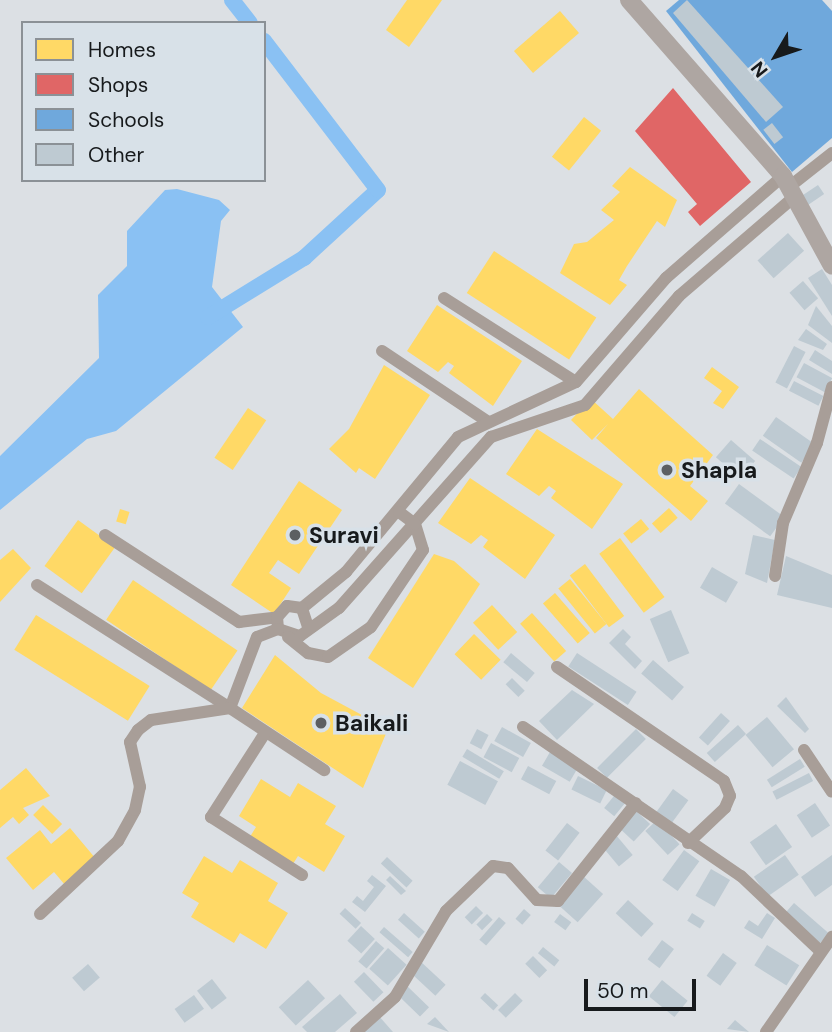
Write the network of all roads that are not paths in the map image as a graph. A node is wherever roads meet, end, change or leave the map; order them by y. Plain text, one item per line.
1 (629, 0) edge
2 (832, 153) edge
3 (789, 187) junction
4 (832, 266) edge
5 (666, 278) junction
6 (679, 296) junction
7 (444, 299) dead end
8 (621, 330) junction
9 (637, 342) junction
10 (382, 351) dead end
11 (576, 382) junction
12 (832, 387) edge
13 (538, 398) junction
14 (548, 419) junction
15 (487, 421) junction
16 (400, 512) junction
17 (415, 524) junction
18 (105, 535) dead end
19 (775, 576) dead end
20 (37, 585) dead end
21 (302, 608) junction
22 (308, 627) junction
23 (281, 628) junction
24 (557, 667) dead end
25 (230, 708) junction
26 (523, 727) dead end
27 (265, 733) junction
28 (804, 750) dead end
29 (324, 770) dead end
30 (832, 792) edge
31 (636, 803) junction
32 (688, 843) junction
33 (302, 875) dead end
34 (40, 914) dead end
35 (832, 937) edge
36 (821, 952) junction
37 (356, 1032) edge
38 (766, 1032) edge

1 - 3 street
2 - 3 street
3 - 4 street
3 - 5 street
3 - 6 street
5 - 6 street
5 - 8 street
6 - 9 street
7 - 11 street
8 - 9 street
8 - 11 street
9 - 14 street
10 - 15 street
11 - 13 street
12 - 19 street
13 - 14 street
13 - 15 street
14 - 17 street
15 - 16 street
16 - 17 street
16 - 21 street
17 - 22 street
17 - 23 street
18 - 23 street
20 - 25 street
21 - 22 street
21 - 23 street
22 - 23 street
23 - 25 street
24 - 32 street
25 - 27 street
25 - 34 street
26 - 31 street
27 - 29 street
27 - 33 street
28 - 30 street
31 - 32 street
31 - 37 street
32 - 36 street
35 - 36 street
36 - 38 street

